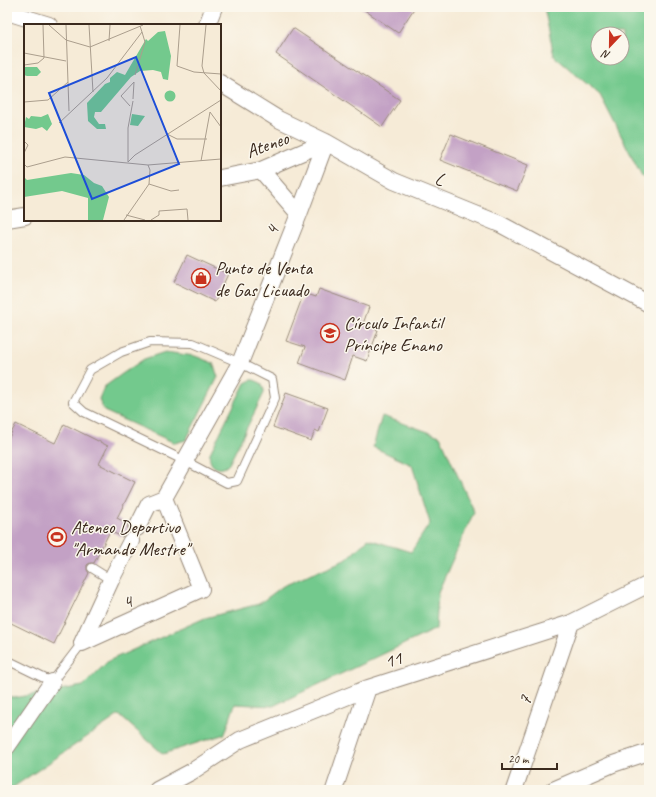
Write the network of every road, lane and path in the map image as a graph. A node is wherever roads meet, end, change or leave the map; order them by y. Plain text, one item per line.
1 (214, 7) edge
2 (7, 12) edge
3 (47, 24) edge
4 (207, 24) edge
5 (221, 84) edge
6 (326, 142) junction
7 (261, 170) junction
8 (221, 178) edge
9 (299, 214) junction
10 (24, 216) edge
11 (7, 219) edge
12 (649, 304) edge
13 (240, 363) junction
14 (185, 461) junction
15 (164, 498) junction
16 (92, 568) dead end
17 (111, 580) junction
18 (649, 584) edge
19 (572, 623) junction
20 (82, 643) junction
21 (7, 660) edge
22 (52, 682) junction
23 (368, 688) junction
24 (7, 748) edge
25 (649, 752) edge
26 (157, 790) edge
27 (334, 790) edge
28 (514, 790) edge
29 (553, 790) edge

1 - 4 street
2 - 3 street
5 - 6 street, L
6 - 7 street, Ateneo
6 - 9 street, 4
6 - 12 street, L
7 - 8 street, Ateneo
7 - 9 street, 4
9 - 13 street, 4
10 - 11 street
13 - 14 street, 4
13 - 14 lane
13 - 14 lane
14 - 15 street, 4
15 - 17 street, 4
15 - 20 street, 4
16 - 17 lane
17 - 20 street, 4
18 - 19 street, 11
19 - 23 street, 11
19 - 28 street, 7
20 - 22 lane
21 - 22 lane
22 - 24 street
23 - 26 street, 11
23 - 27 street
25 - 29 street

